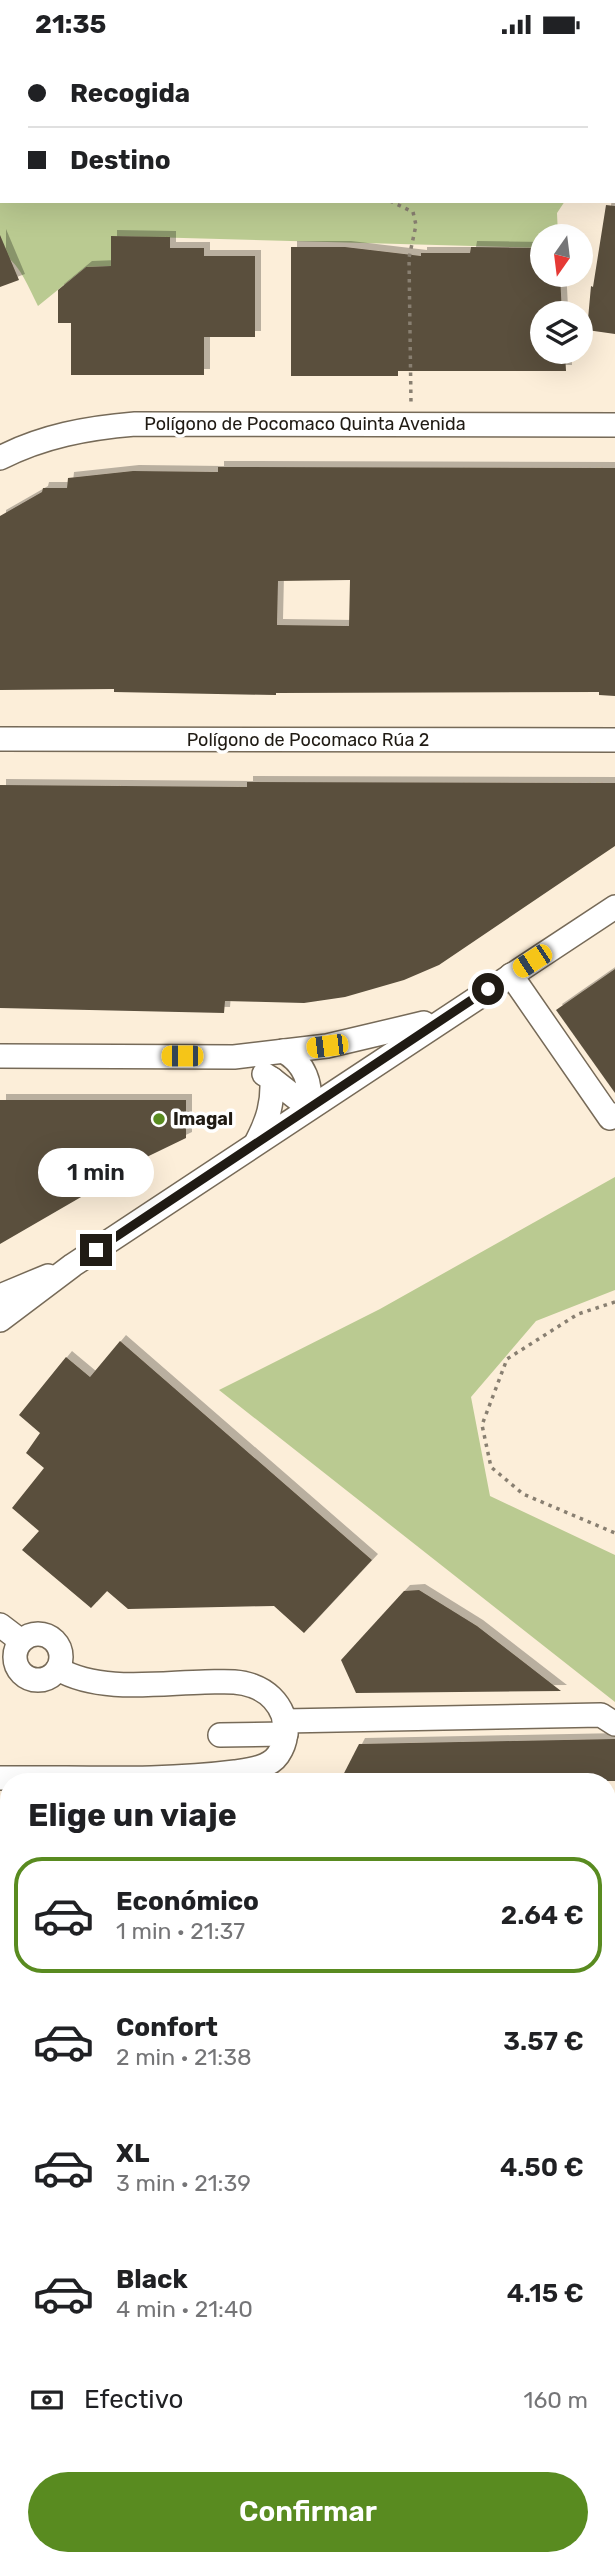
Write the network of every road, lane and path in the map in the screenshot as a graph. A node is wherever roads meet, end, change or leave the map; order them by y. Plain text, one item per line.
1 (394, 203) edge
2 (411, 425) junction
3 (615, 425) edge
4 (0, 458) edge
5 (0, 739) edge
6 (615, 740) edge
7 (615, 907) edge
8 (511, 975) junction
9 (442, 1019) junction
10 (283, 1051) junction
11 (0, 1056) edge
12 (234, 1057) junction
13 (272, 1079) junction
14 (309, 1108) junction
15 (615, 1115) edge
16 (255, 1144) junction
17 (615, 1302) edge
18 (4, 1303) edge
19 (0, 1332) edge
20 (615, 1534) edge
21 (0, 1625) edge
22 (21, 1641) junction
23 (58, 1669) junction
24 (615, 1724) edge
25 (285, 1727) junction
26 (220, 1735) dead end
27 (227, 1773) edge

1 - 2 path
2 - 3 street, Polígono de Pocomaco Quinta Avenida
2 - 4 street, Polígono de Pocomaco Quinta Avenida
5 - 6 street, Polígono de Pocomaco Rúa 2
7 - 8 street
8 - 9 street
8 - 15 street
9 - 10 street
9 - 14 street
10 - 12 street
10 - 14 street
11 - 12 street
12 - 13 street
13 - 14 street
13 - 16 street
14 - 16 street
16 - 18 street
17 - 20 path
18 - 19 street
21 - 22 street
22 - 23 street
22 - 23 street
23 - 25 street
24 - 25 street
25 - 26 street
25 - 27 street

